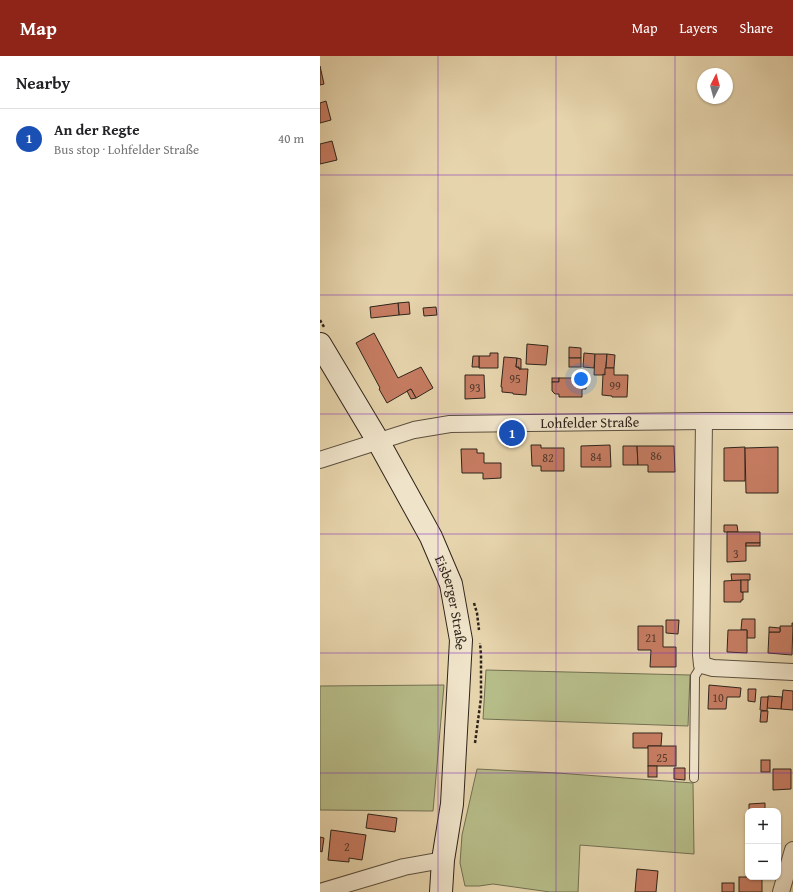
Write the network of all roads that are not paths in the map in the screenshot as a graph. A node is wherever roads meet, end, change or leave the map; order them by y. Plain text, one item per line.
1 (320, 344) edge
2 (704, 421) junction
3 (793, 421) edge
4 (378, 441) junction
5 (320, 460) edge
6 (702, 665) junction
7 (793, 672) edge
8 (694, 778) dead end
9 (793, 850) edge
10 (443, 860) junction
11 (320, 892) edge
12 (441, 892) edge
13 (781, 892) edge

1 - 4 main road, Eisberger Straße
2 - 3 street, Lohfelder Straße
2 - 4 street, Lohfelder Straße
2 - 6 street
4 - 5 street, Lohfelder Straße
4 - 10 main road, Eisberger Straße
6 - 7 street
6 - 8 lane
9 - 13 street
10 - 11 street
10 - 12 main road, Eisberger Straße

